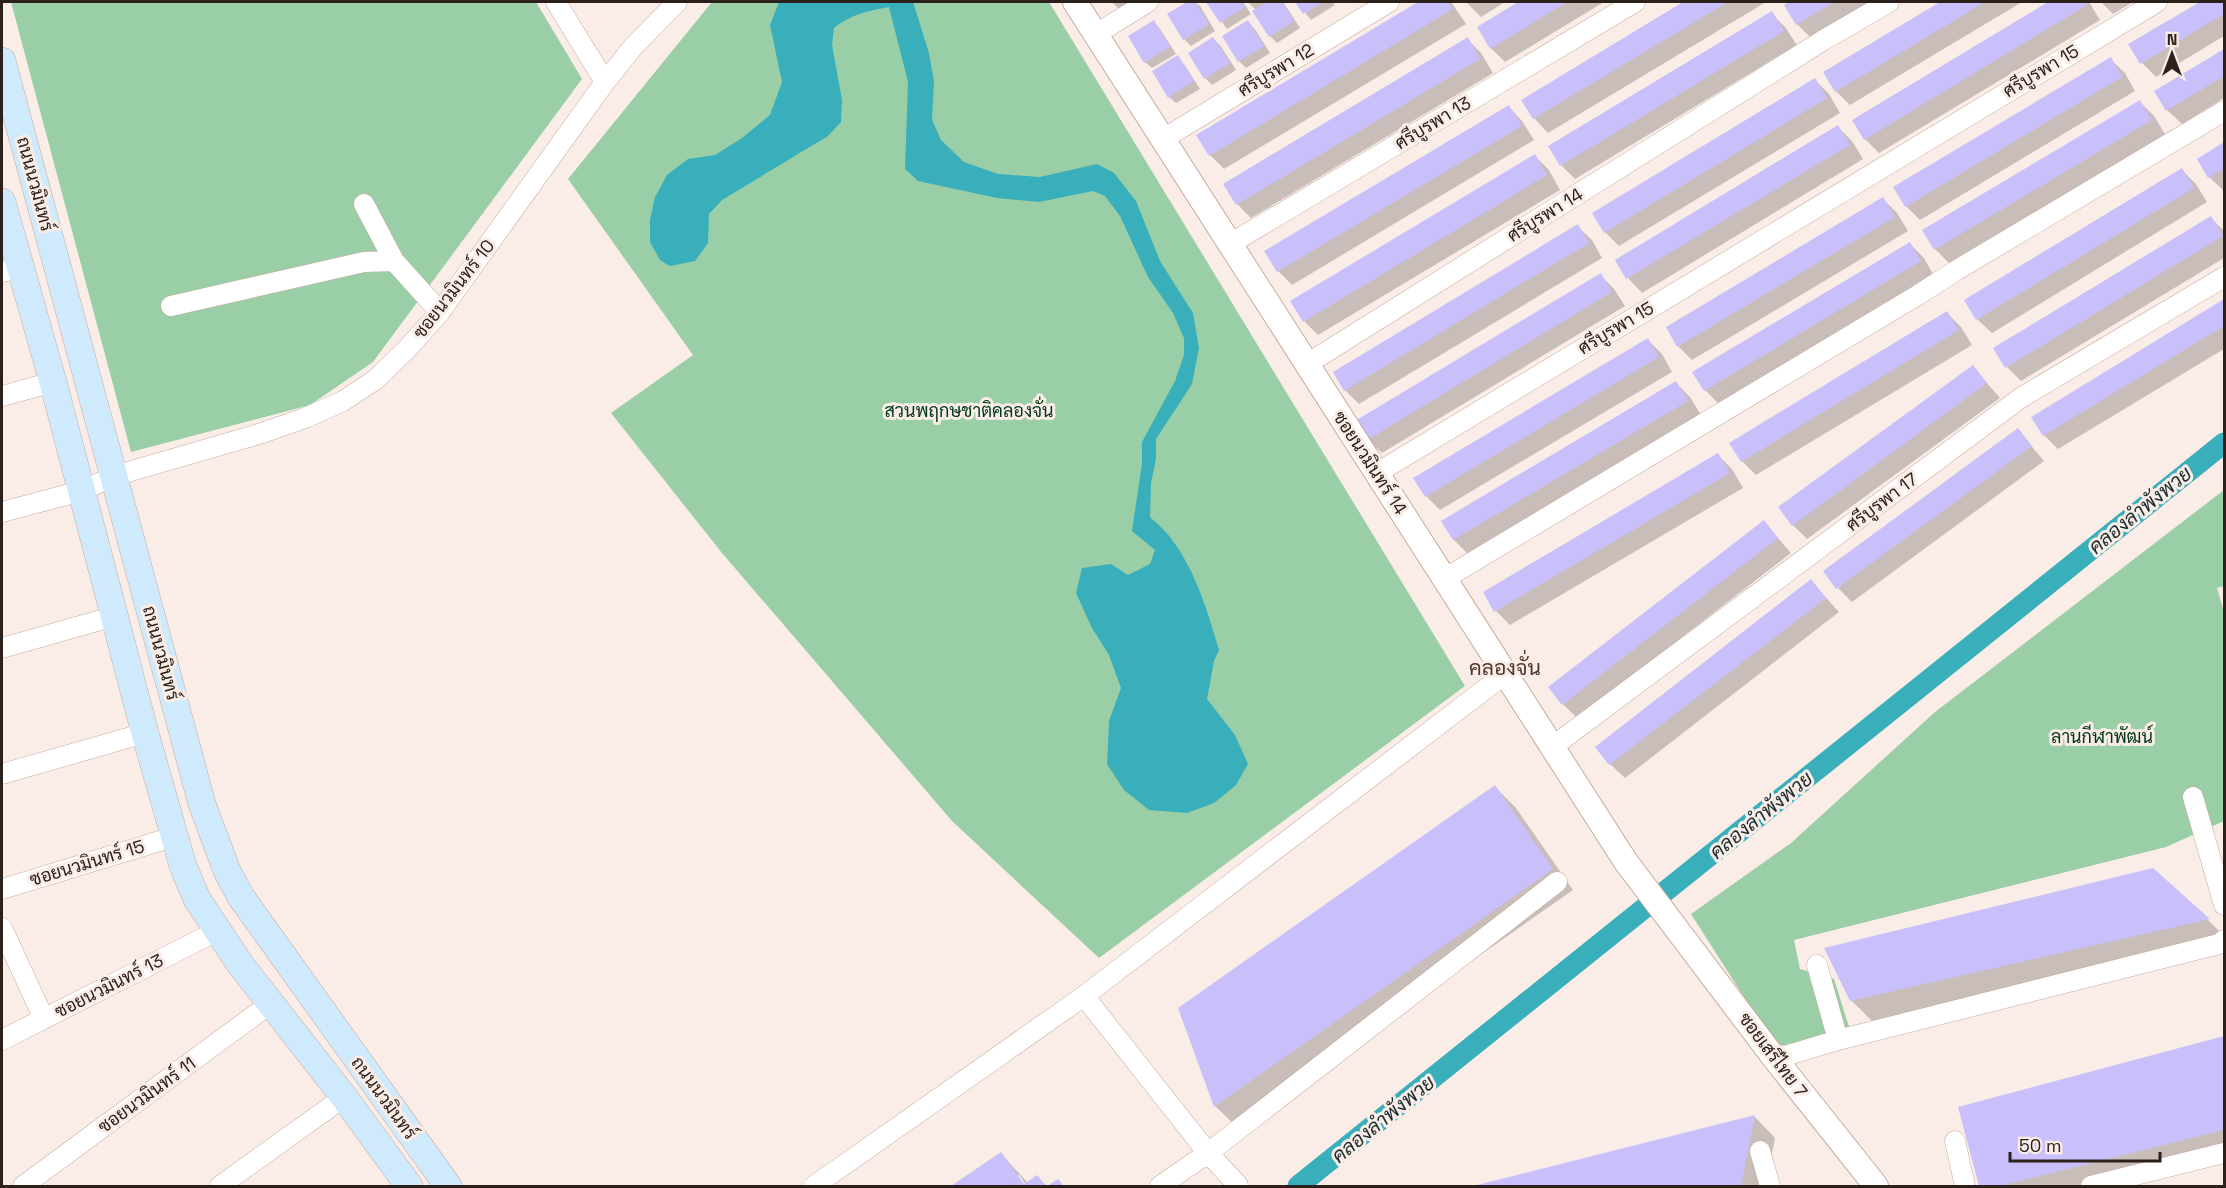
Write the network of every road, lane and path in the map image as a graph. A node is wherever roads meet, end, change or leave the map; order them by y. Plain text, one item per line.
1 (556, 2) edge
2 (677, 2) edge
3 (1075, 2) edge
4 (1148, 2) edge
5 (1389, 2) edge
6 (1635, 2) edge
7 (1888, 2) edge
8 (2157, 2) edge
9 (1096, 34) junction
10 (2, 61) edge
11 (605, 82) junction
12 (2224, 111) edge
13 (1163, 139) junction
14 (2, 202) edge
15 (364, 204) dead end
16 (1230, 244) junction
17 (394, 261) junction
18 (11, 270) edge
19 (2224, 277) edge
20 (171, 306) dead end
21 (440, 312) junction
22 (1307, 364) junction
23 (53, 382) junction
24 (2, 396) edge
25 (1377, 473) junction
26 (114, 476) junction
27 (81, 490) junction
28 (2, 512) edge
29 (1444, 579) junction
30 (115, 616) junction
31 (2, 648) edge
32 (1505, 674) junction
33 (145, 734) junction
34 (1552, 747) junction
35 (2, 774) edge
36 (2193, 796) dead end
37 (173, 837) junction
38 (1557, 882) dead end
39 (2, 889) edge
40 (2224, 905) edge
41 (1670, 922) joint
42 (2, 928) edge
43 (217, 931) junction
44 (2224, 940) edge
45 (1817, 965) dead end
46 (1083, 996) junction
47 (272, 1004) junction
48 (44, 1019) junction
49 (1838, 1040) junction
50 (2, 1041) edge
51 (1775, 1059) junction
52 (344, 1097) junction
53 (1955, 1141) dead end
54 (1760, 1151) dead end
55 (1208, 1153) junction
56 (2224, 1153) edge
57 (1238, 1185) dead end
58 (23, 1186) edge
59 (220, 1186) edge
60 (409, 1186) edge
61 (448, 1186) edge
62 (814, 1186) edge
63 (1160, 1186) edge
64 (1770, 1186) edge
65 (1876, 1186) edge
66 (1965, 1186) edge
67 (2091, 1186) edge

1 - 11 street
2 - 11 street, ซอยนวมินทร์ 10
3 - 9 street, ซอยนวมินทร์ 14
4 - 9 street
5 - 13 street, ศรีบูรพา 12
6 - 16 street, ศรีบูรพา 13
7 - 22 street, ศรีบูรพา 14
8 - 25 street, ศรีบูรพา 15
9 - 13 street, ซอยนวมินทร์ 14
10 - 26 main road, ถนนนวมินทร์
11 - 21 street, ซอยนวมินทร์ 10
12 - 29 street
13 - 16 street, ซอยนวมินทร์ 14
14 - 18 main road, ถนนนวมินทร์
15 - 17 street
16 - 22 street, ซอยนวมินทร์ 14
17 - 20 street
17 - 21 street
18 - 23 main road, ถนนนวมินทร์
19 - 34 street, ศรีบูรพา 17
21 - 26 street, ซอยนวมินทร์ 10
22 - 25 street, ซอยนวมินทร์ 14
23 - 24 street
23 - 27 main road, ถนนนวมินทร์
25 - 29 street, ซอยนวมินทร์ 14
26 - 27 street, ซอยนวมินทร์ 10
26 - 61 main road, ถนนนวมินทร์
27 - 28 street, ซอยนวมินทร์ 10
27 - 30 main road, ถนนนวมินทร์
29 - 32 street, ซอยนวมินทร์ 14
30 - 31 street
30 - 33 main road, ถนนนวมินทร์
32 - 34 street, ซอยนวมินทร์ 14
32 - 46 street
33 - 35 street
33 - 37 main road, ถนนนวมินทร์
34 - 41 street, ซอยนวมินทร์ 14
36 - 40 street
37 - 39 street, ซอยนวมินทร์ 15
37 - 43 main road, ถนนนวมินทร์
38 - 55 street
41 - 51 street, ซอยเสรีไทย 7
42 - 48 street
43 - 47 main road, ถนนนวมินทร์
43 - 48 street, ซอยนวมินทร์ 13
44 - 49 street
45 - 49 street
46 - 55 street
46 - 62 street
47 - 52 main road, ถนนนวมินทร์
47 - 58 street, ซอยนวมินทร์ 11
48 - 50 street, ซอยนวมินทร์ 13
49 - 51 street
51 - 65 street, ซอยเสรีไทย 7
52 - 59 street
52 - 60 main road, ถนนนวมินทร์
53 - 66 street
54 - 64 street
55 - 57 street
55 - 63 street
56 - 67 street

